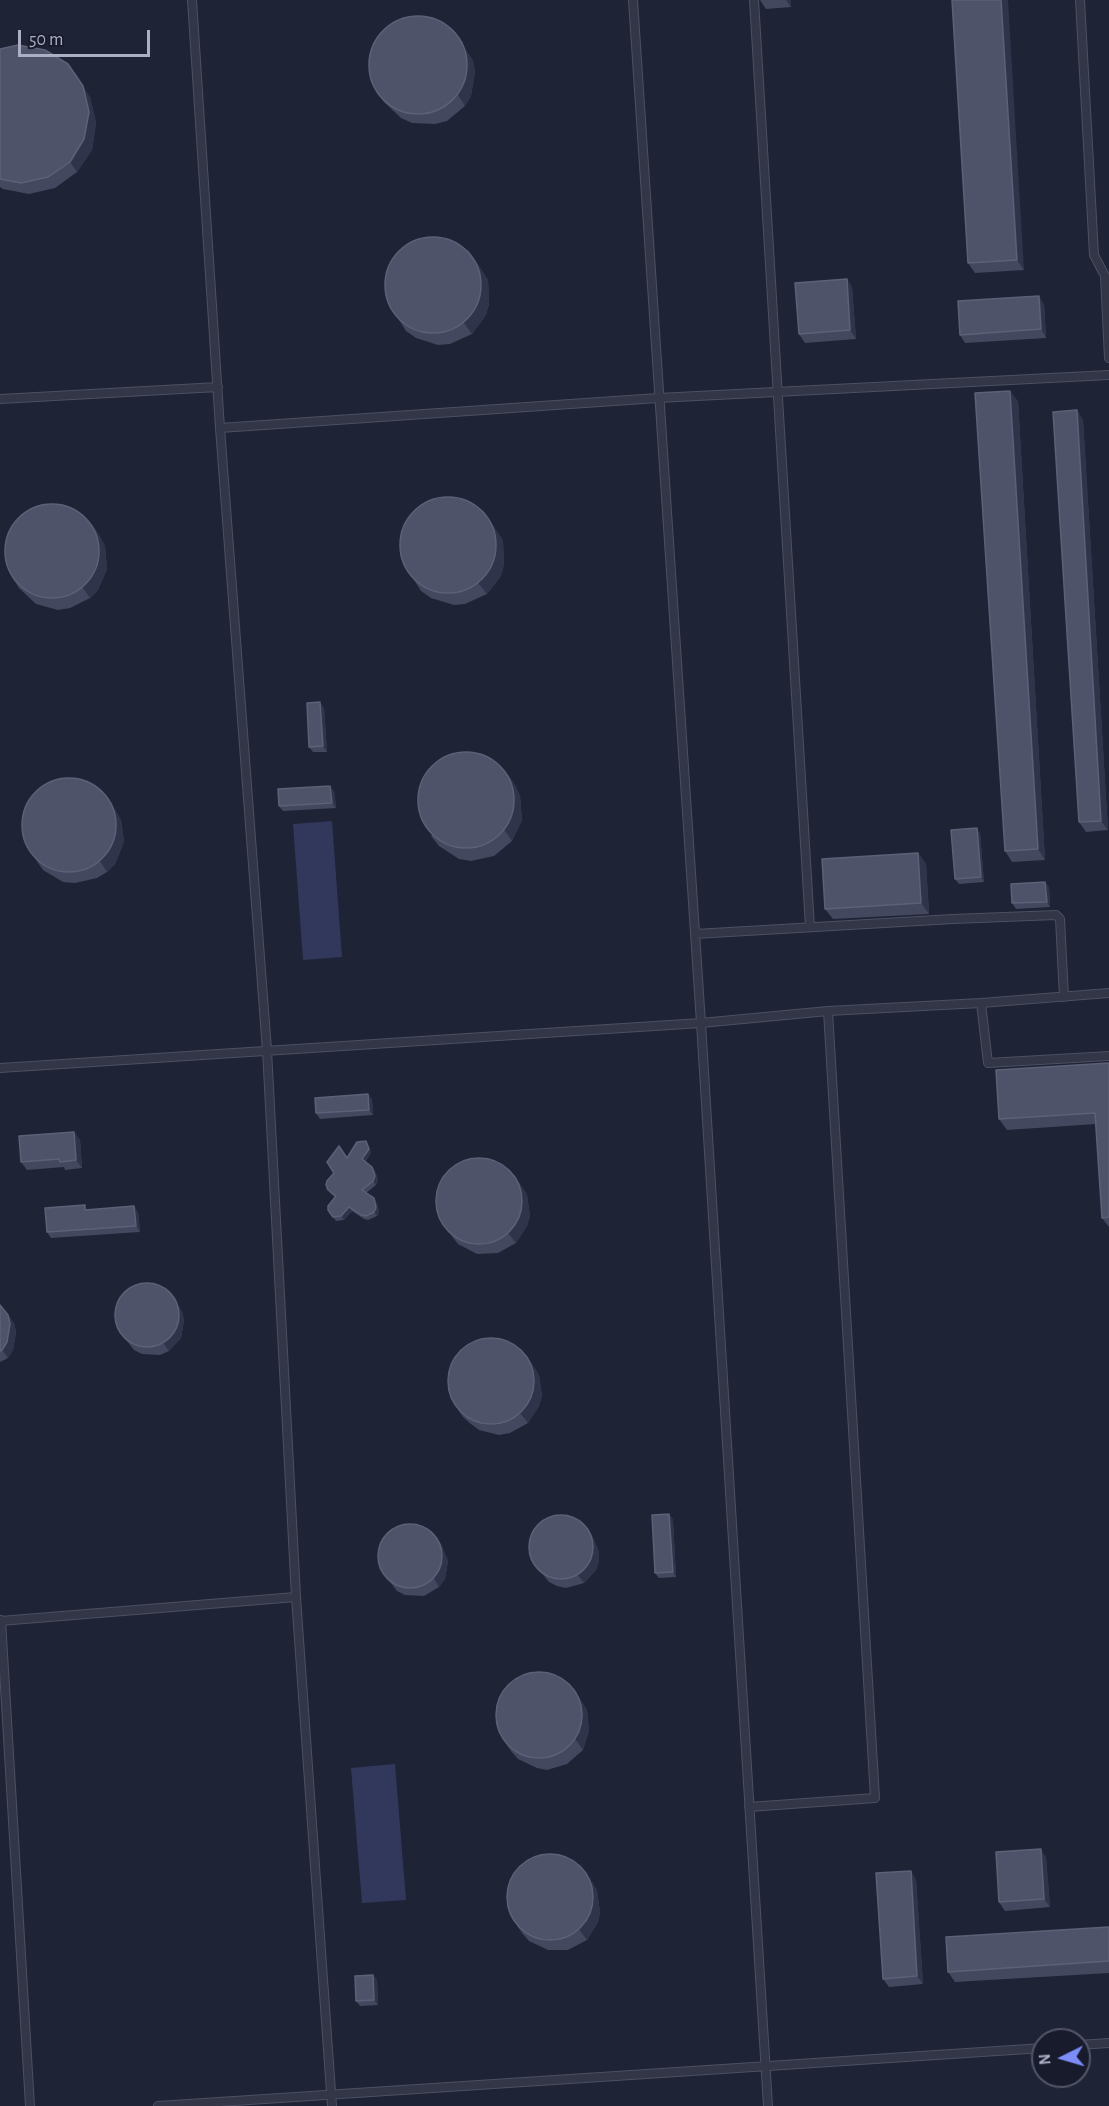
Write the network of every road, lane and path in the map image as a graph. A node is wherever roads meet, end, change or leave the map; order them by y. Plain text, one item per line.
1 (192, 0) edge
2 (633, 0) edge
3 (754, 0) edge
4 (1080, 0) edge
5 (1109, 358) edge
6 (1109, 375) edge
7 (218, 387) junction
8 (778, 392) junction
9 (658, 398) junction
10 (0, 399) edge
11 (220, 428) junction
12 (810, 927) junction
13 (695, 934) junction
14 (1109, 993) edge
15 (1064, 997) junction
16 (981, 1004) junction
17 (828, 1011) junction
18 (701, 1023) junction
19 (267, 1050) junction
20 (1109, 1056) edge
21 (0, 1068) edge
22 (296, 1597) junction
23 (0, 1620) edge
24 (749, 1807) junction
25 (1109, 2043) edge
26 (1091, 2044) edge
27 (1031, 2049) edge
28 (766, 2066) junction
29 (331, 2095) junction
30 (30, 2106) edge
31 (158, 2106) edge
32 (332, 2106) edge
33 (768, 2106) edge

1 - 7 lane
2 - 9 lane
3 - 8 lane
4 - 5 lane
6 - 8 lane
7 - 10 lane
7 - 11 lane
8 - 9 lane
8 - 12 lane
9 - 11 lane
9 - 13 lane
11 - 19 lane
12 - 13 lane
12 - 15 lane
13 - 18 lane
14 - 15 lane
15 - 16 lane
16 - 17 lane
16 - 20 lane
17 - 18 lane
17 - 24 lane
18 - 19 lane
18 - 24 lane
19 - 21 lane
19 - 22 lane
22 - 23 lane
22 - 29 lane
23 - 30 lane
24 - 28 lane
25 - 26 lane
27 - 28 lane
28 - 29 lane
28 - 33 lane
29 - 31 lane
29 - 32 lane

